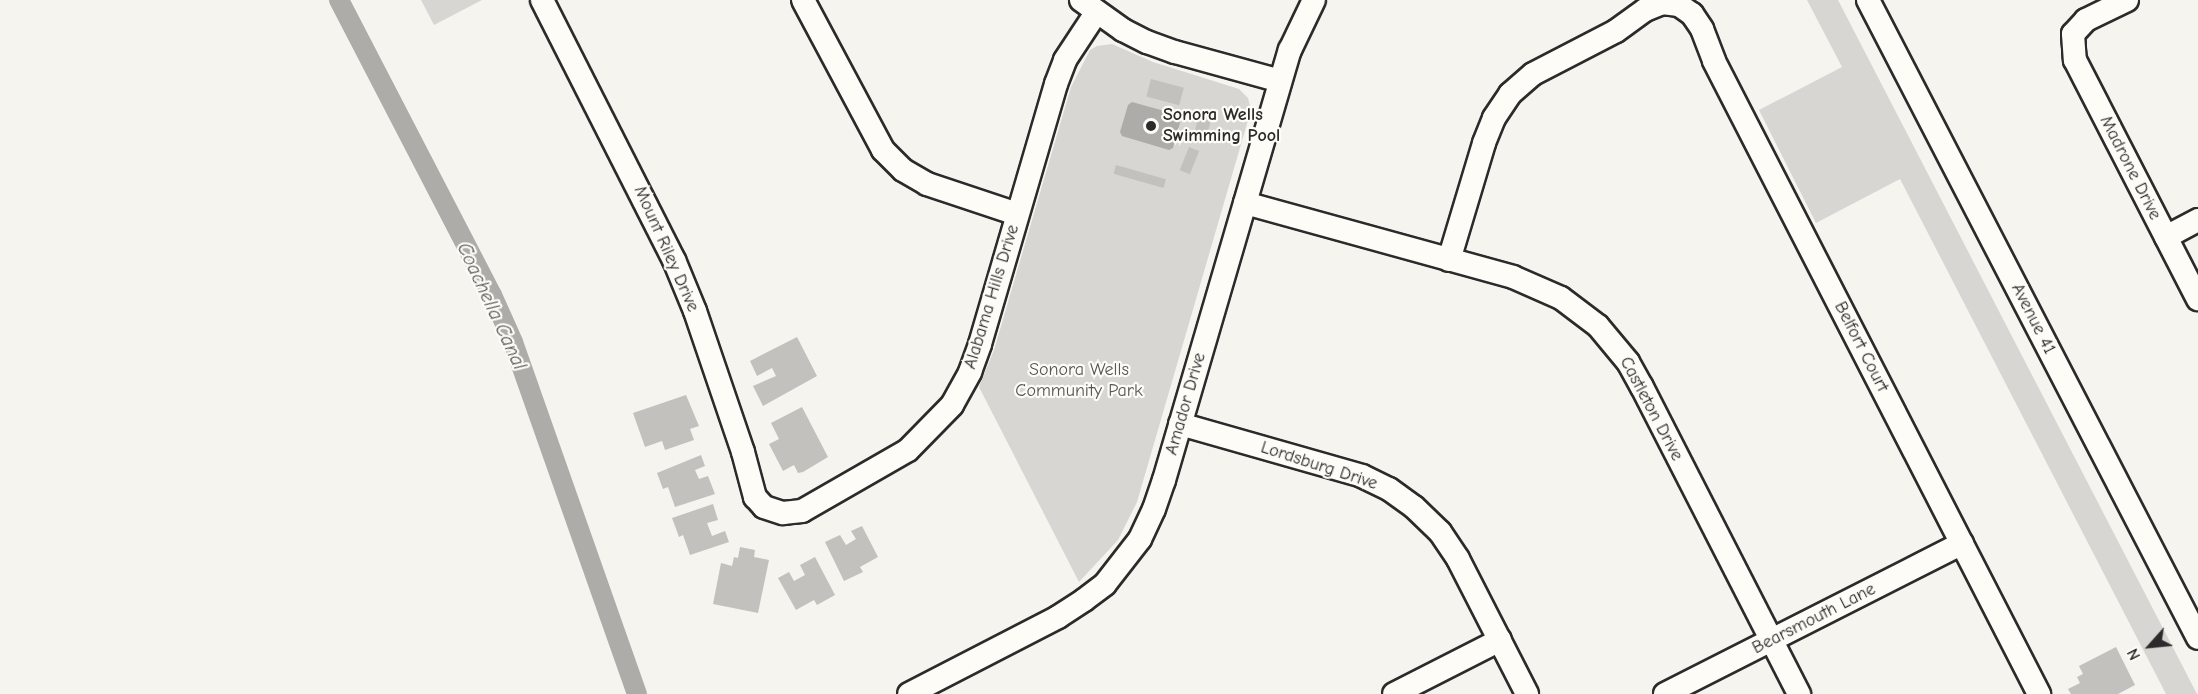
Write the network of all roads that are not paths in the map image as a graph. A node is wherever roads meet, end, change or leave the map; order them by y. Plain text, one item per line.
1 (542, 0) edge
2 (803, 0) edge
3 (1314, 0) edge
4 (1868, 0) edge
5 (2127, 0) edge
6 (1088, 6) edge
7 (1280, 81) junction
8 (1245, 202) junction
9 (1017, 214) junction
10 (2198, 220) edge
11 (2166, 237) junction
12 (1449, 260) junction
13 (2198, 299) edge
14 (1180, 424) junction
15 (764, 507) joint
16 (1962, 543) junction
17 (2198, 638) edge
18 (1500, 640) junction
19 (1772, 640) junction
20 (909, 694) edge
21 (1394, 694) edge
22 (1527, 694) edge
23 (1665, 694) edge
24 (1799, 694) edge
25 (2039, 694) edge

1 - 15 street, Mount Riley Drive
2 - 9 street
3 - 7 street, Amador Drive
4 - 17 street, Avenue 41
5 - 11 street, Madrone Drive
6 - 7 street
6 - 9 street, Alabama Hills Drive
7 - 8 street, Amador Drive
8 - 12 street, Castleton Drive
8 - 14 street, Amador Drive
9 - 15 street, Alabama Hills Drive
10 - 11 street
11 - 13 street, Madrone Drive
12 - 16 street, Belfort Court
12 - 19 street, Castleton Drive
14 - 18 street, Lordsburg Drive
14 - 20 street, Amador Drive
16 - 19 street, Bearsmouth Lane
16 - 25 street, Belfort Court
18 - 21 street
18 - 22 street, Lordsburg Drive
19 - 23 street, Bearsmouth Lane
19 - 24 street, Castleton Drive

